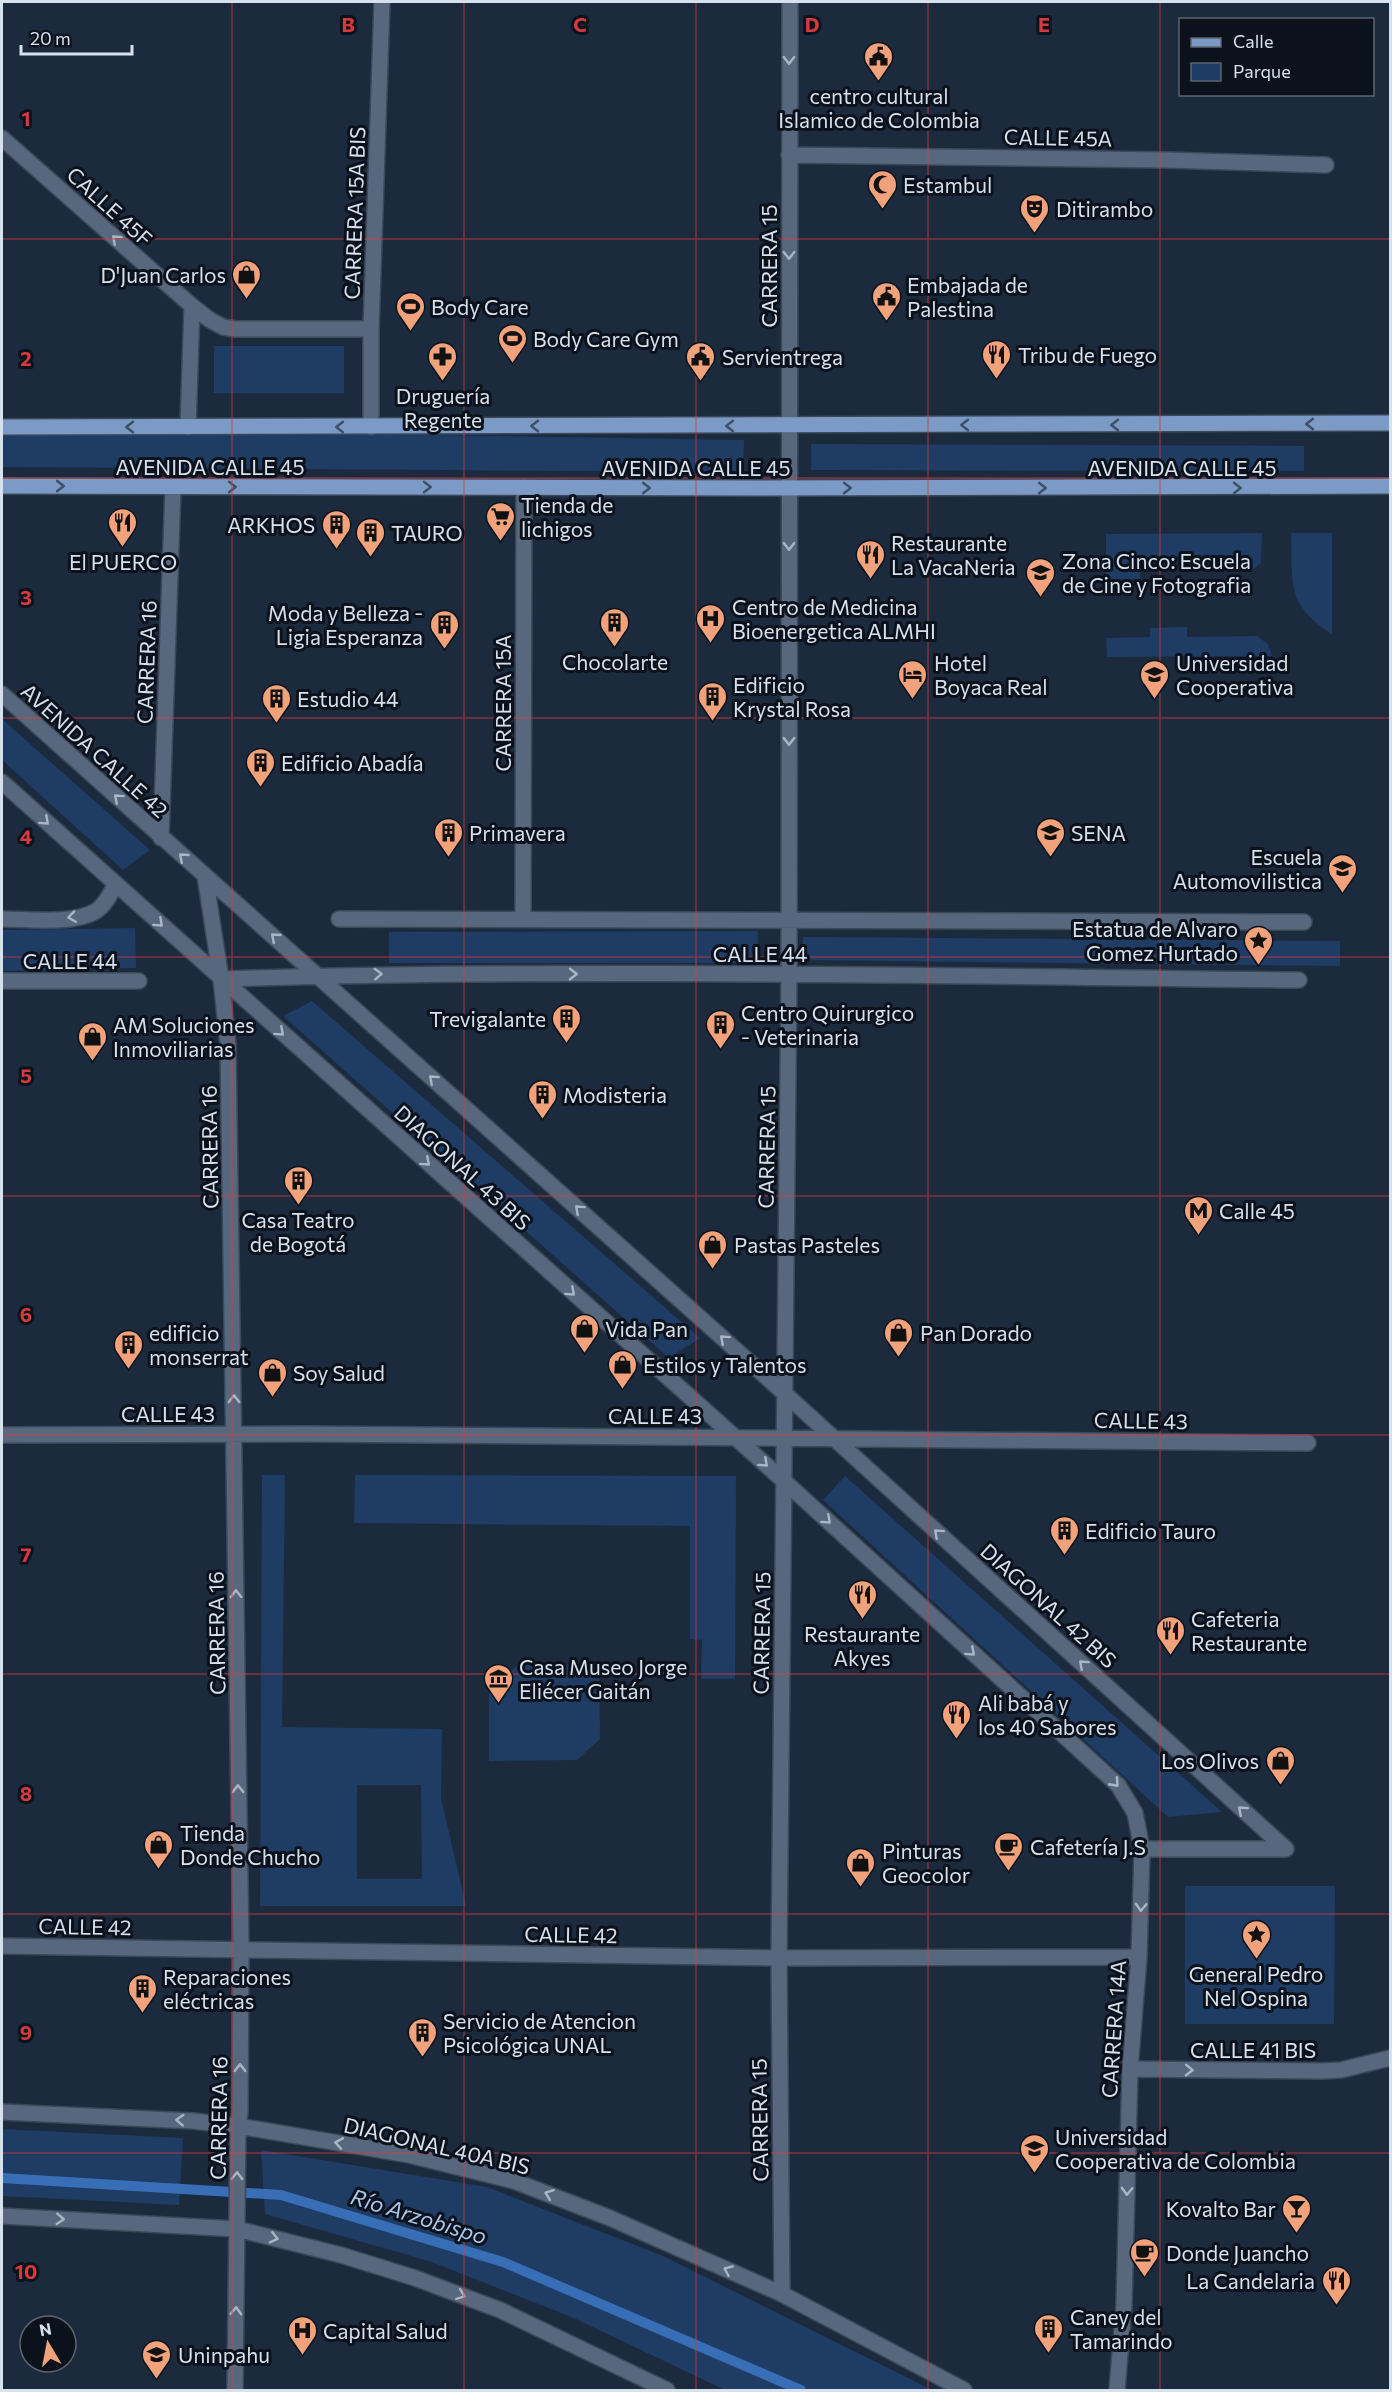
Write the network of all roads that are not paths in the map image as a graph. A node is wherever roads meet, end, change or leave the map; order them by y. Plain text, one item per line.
1 (382, 2) edge
2 (790, 2) edge
3 (2, 138) edge
4 (789, 155) junction
5 (1326, 165) dead end
6 (192, 306) junction
7 (371, 329) junction
8 (1390, 423) edge
9 (789, 425) junction
10 (2, 427) edge
11 (188, 427) junction
12 (371, 427) junction
13 (2, 486) edge
14 (1390, 486) edge
15 (173, 487) junction
16 (524, 488) junction
17 (788, 488) junction
18 (2, 694) edge
19 (2, 782) edge
20 (161, 838) junction
21 (205, 876) junction
22 (116, 884) junction
23 (2, 919) edge
24 (339, 919) dead end
25 (523, 919) junction
26 (789, 920) junction
27 (1304, 922) dead end
28 (789, 974) junction
29 (319, 976) junction
30 (221, 979) junction
31 (1299, 980) dead end
32 (2, 981) edge
33 (139, 981) dead end
34 (783, 1392) junction
35 (234, 1434) junction
36 (2, 1436) edge
37 (734, 1437) junction
38 (834, 1438) junction
39 (784, 1439) junction
40 (1308, 1443) dead end
41 (784, 1481) junction
42 (1142, 1849) junction
43 (2, 1946) edge
44 (241, 1950) junction
45 (1139, 1957) junction
46 (779, 1958) junction
47 (1390, 2058) edge
48 (1130, 2069) junction
49 (2, 2112) edge
50 (238, 2132) junction
51 (2, 2216) edge
52 (237, 2222) junction
53 (782, 2294) junction
54 (235, 2391) edge
55 (667, 2391) edge
56 (964, 2391) edge
57 (1117, 2391) edge

1 - 7 street, CARRERA 15A BIS
2 -> 4 street, CARRERA 15
6 -> 3 street, CALLE 45F
4 - 5 street, CALLE 45A
4 -> 9 street, CARRERA 15
6 - 7 street, CALLE 45F
6 - 11 street
7 - 12 street, CARRERA 15A BIS
8 -> 9 main road, AVENIDA CALLE 45
9 -> 12 main road, AVENIDA CALLE 45
9 - 17 street, CARRERA 15
11 -> 10 main road, AVENIDA CALLE 45
12 -> 11 main road, AVENIDA CALLE 45
13 -> 15 main road, AVENIDA CALLE 45
17 -> 14 main road, AVENIDA CALLE 45
15 -> 16 main road, AVENIDA CALLE 45
15 - 20 street, CARRERA 16
16 -> 17 main road, AVENIDA CALLE 45
16 - 25 street, CARRERA 15A
17 -> 26 street, CARRERA 15
20 -> 18 street, AVENIDA CALLE 42
19 -> 22 street
21 -> 20 street
29 -> 21 street
21 - 30 street, CARRERA 16
22 -> 23 street, CALLE 44
22 -> 30 street, DIAGONAL 43 BIS
24 - 25 street, CALLE 44
25 - 26 street, CALLE 44
26 - 27 street, CALLE 44
26 - 28 street, CARRERA 15
29 -> 28 street, CALLE 44
28 - 31 street, CALLE 44
28 - 34 street, CARRERA 15
29 - 30 street, CALLE 44
34 -> 29 street
35 -> 30 street, CARRERA 16
30 -> 37 street, DIAGONAL 43 BIS
32 - 33 street, CALLE 44
34 - 38 street, DIAGONAL 42 BIS
34 - 39 street, CARRERA 15
35 - 36 street, CALLE 43
35 - 37 street, CALLE 43
44 -> 35 street, CARRERA 16
37 - 39 street, CALLE 43
37 -> 41 street, DIAGONAL 43 BIS
38 - 39 street, CALLE 43
38 - 40 street, CALLE 43
42 -> 38 street, DIAGONAL 42 BIS
39 - 41 street, CARRERA 15
41 -> 42 street
41 - 46 street, CARRERA 15
42 -> 45 street, CARRERA 14A
43 - 44 street, CALLE 42
44 - 46 street, CALLE 42
50 -> 44 street, CARRERA 16
45 - 46 street, CALLE 42
45 - 48 street, CARRERA 14A
46 - 53 street, CARRERA 15
48 -> 47 street, CALLE 41 BIS
48 -> 57 street, CARRERA 14A
50 -> 49 street, DIAGONAL 40A BIS
52 -> 50 street, CARRERA 16
53 -> 50 street, DIAGONAL 40A BIS
51 -> 52 street
54 -> 52 street, CARRERA 16
52 -> 55 street
53 - 56 street, DIAGONAL 40A BIS

